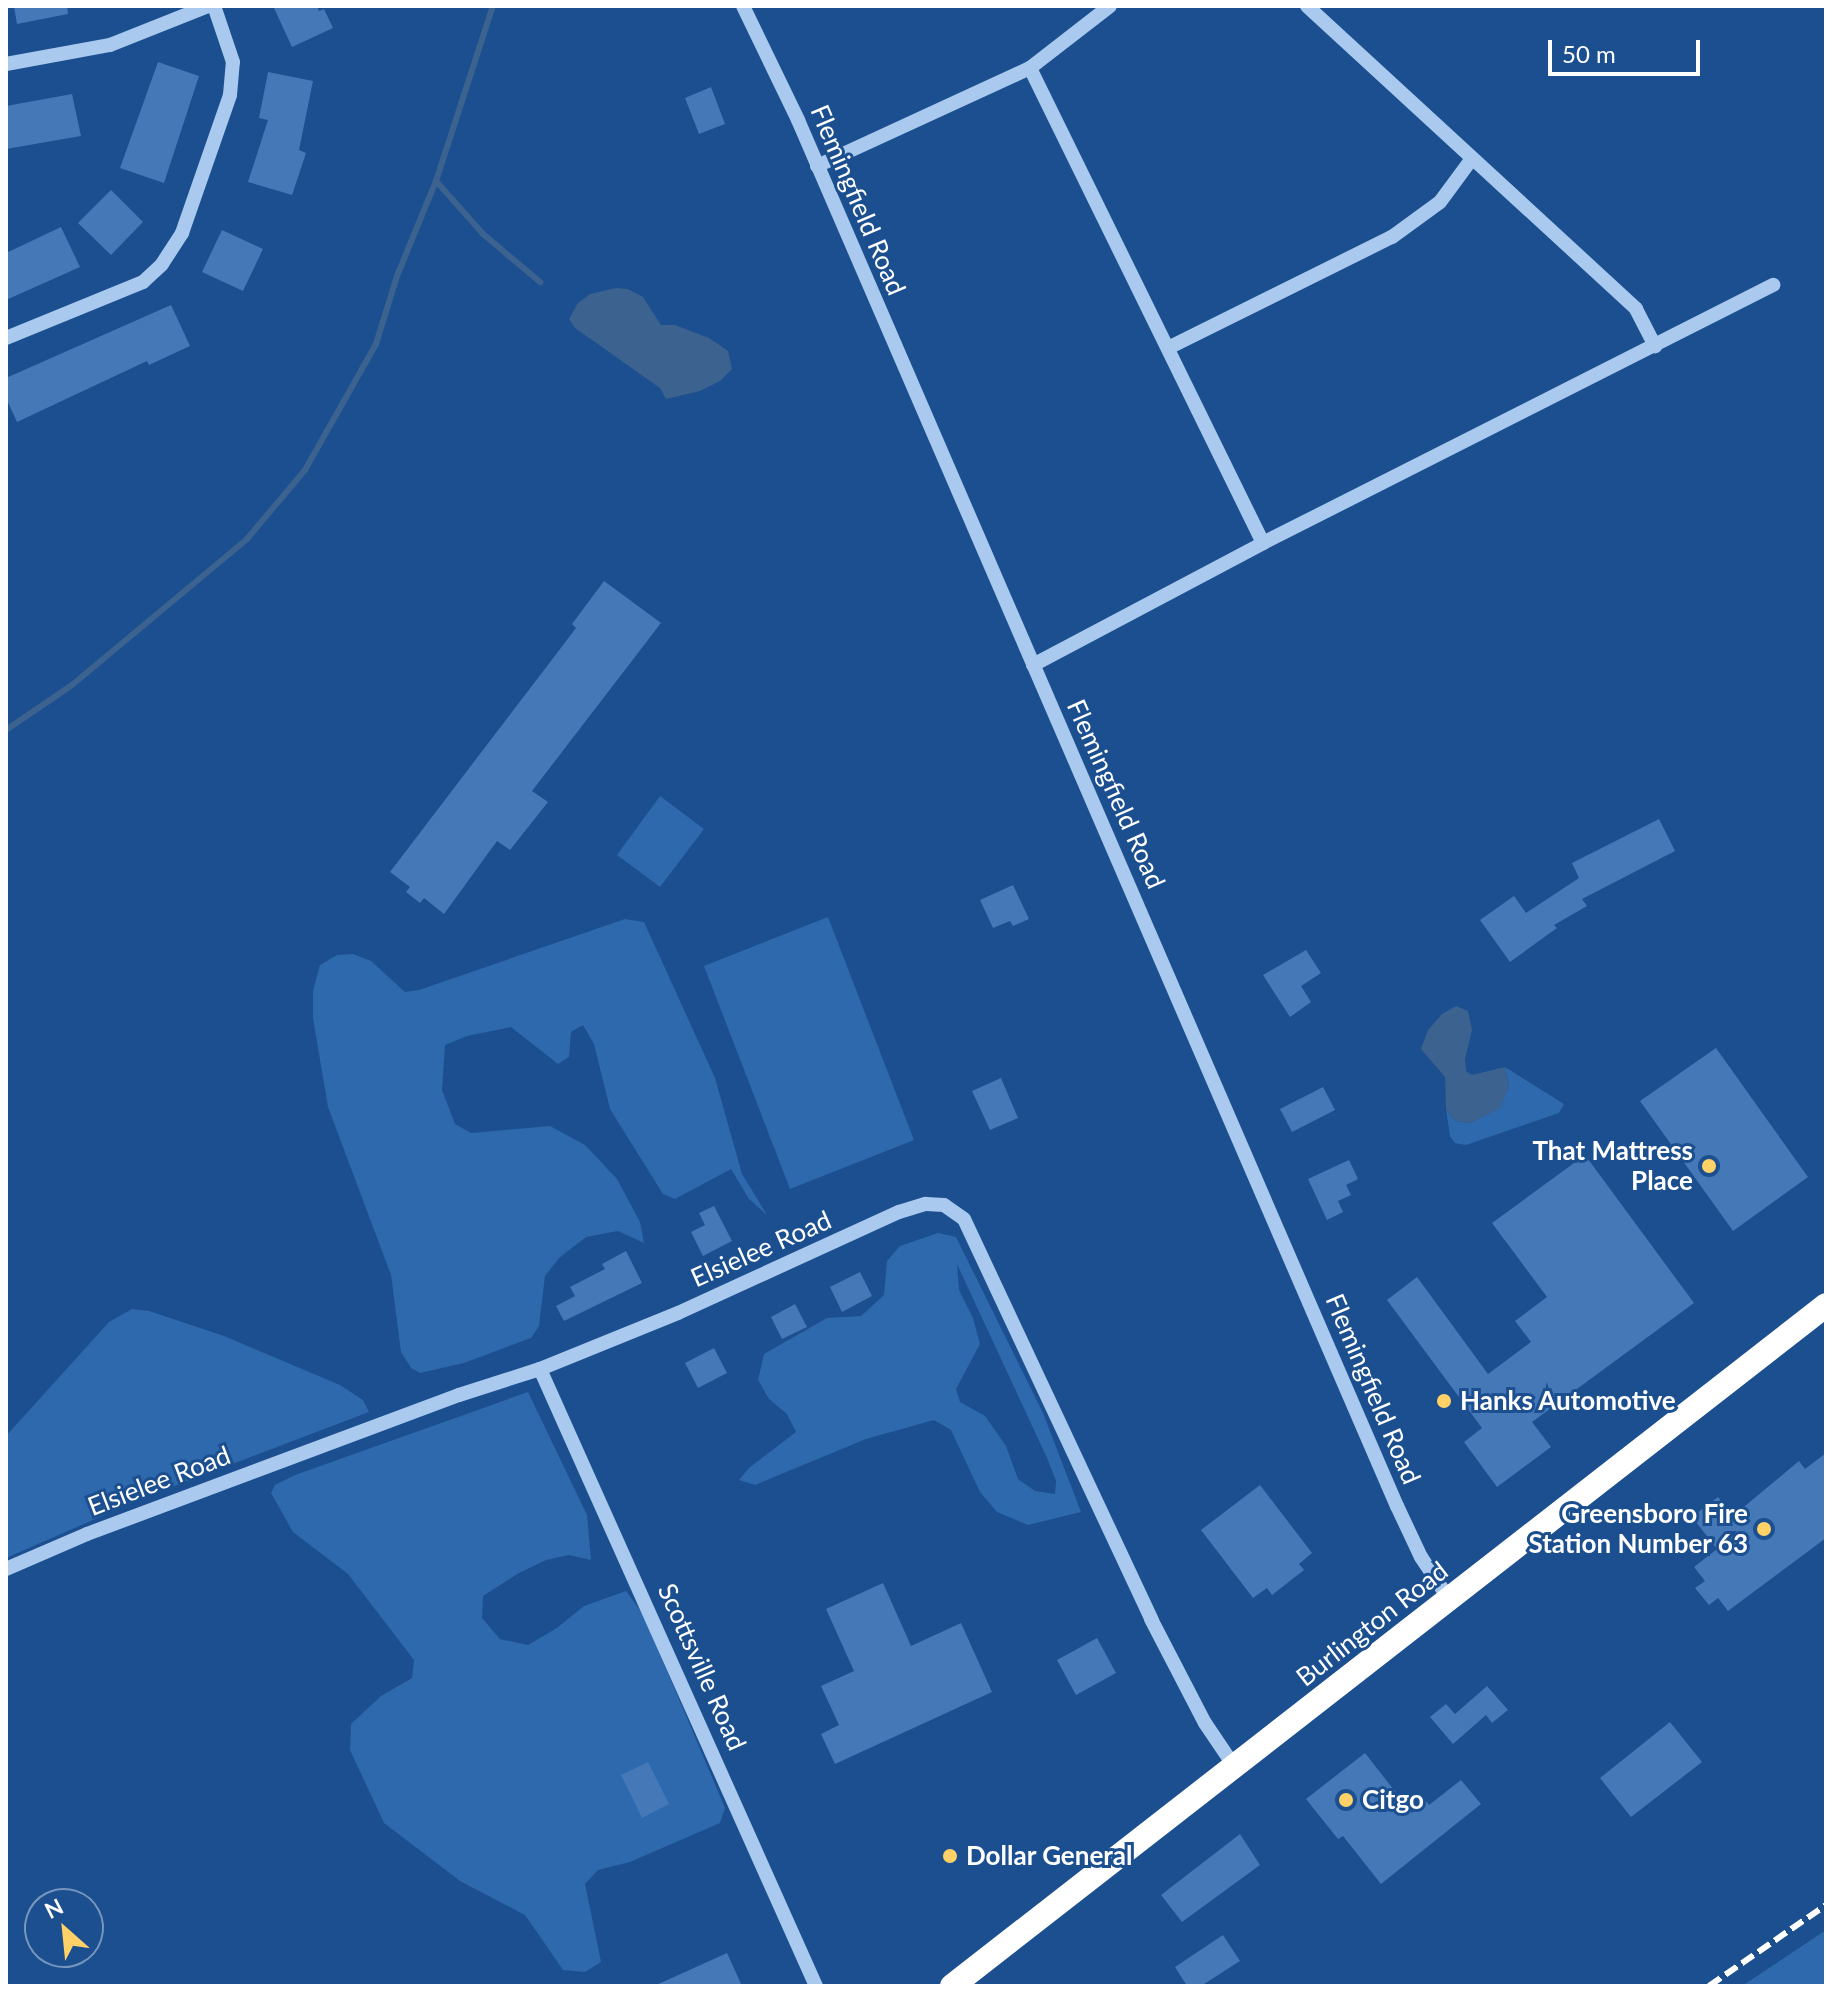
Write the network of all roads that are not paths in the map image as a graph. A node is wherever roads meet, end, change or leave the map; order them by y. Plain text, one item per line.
1 (211, 6) edge
2 (743, 6) edge
3 (1110, 6) edge
4 (1307, 6) edge
5 (6, 64) edge
6 (1030, 68) junction
7 (1471, 160) junction
8 (817, 166) junction
9 (1773, 285) dead end
10 (6, 338) edge
11 (1655, 346) junction
12 (1168, 348) junction
13 (1263, 543) junction
14 (1033, 665) junction
15 (1826, 1305) edge
16 (540, 1369) junction
17 (6, 1569) edge
18 (1449, 1599) junction
19 (1234, 1766) junction
20 (816, 1986) edge
21 (952, 1986) edge

1 - 5 street
1 - 10 street
2 - 8 street, Flemingfield Road
3 - 6 street
4 - 7 street
6 - 8 street
6 - 12 street
7 - 11 street
7 - 12 street
8 - 14 street, Flemingfield Road
9 - 11 street
11 - 13 street
12 - 13 street
13 - 14 street
14 - 18 street, Flemingfield Road
15 - 18 highway, Burlington Road
16 - 17 street, Elsielee Road
16 - 19 street, Elsielee Road
16 - 20 street, Scottsville Road
18 - 19 highway, Burlington Road
19 - 21 highway, Burlington Road

